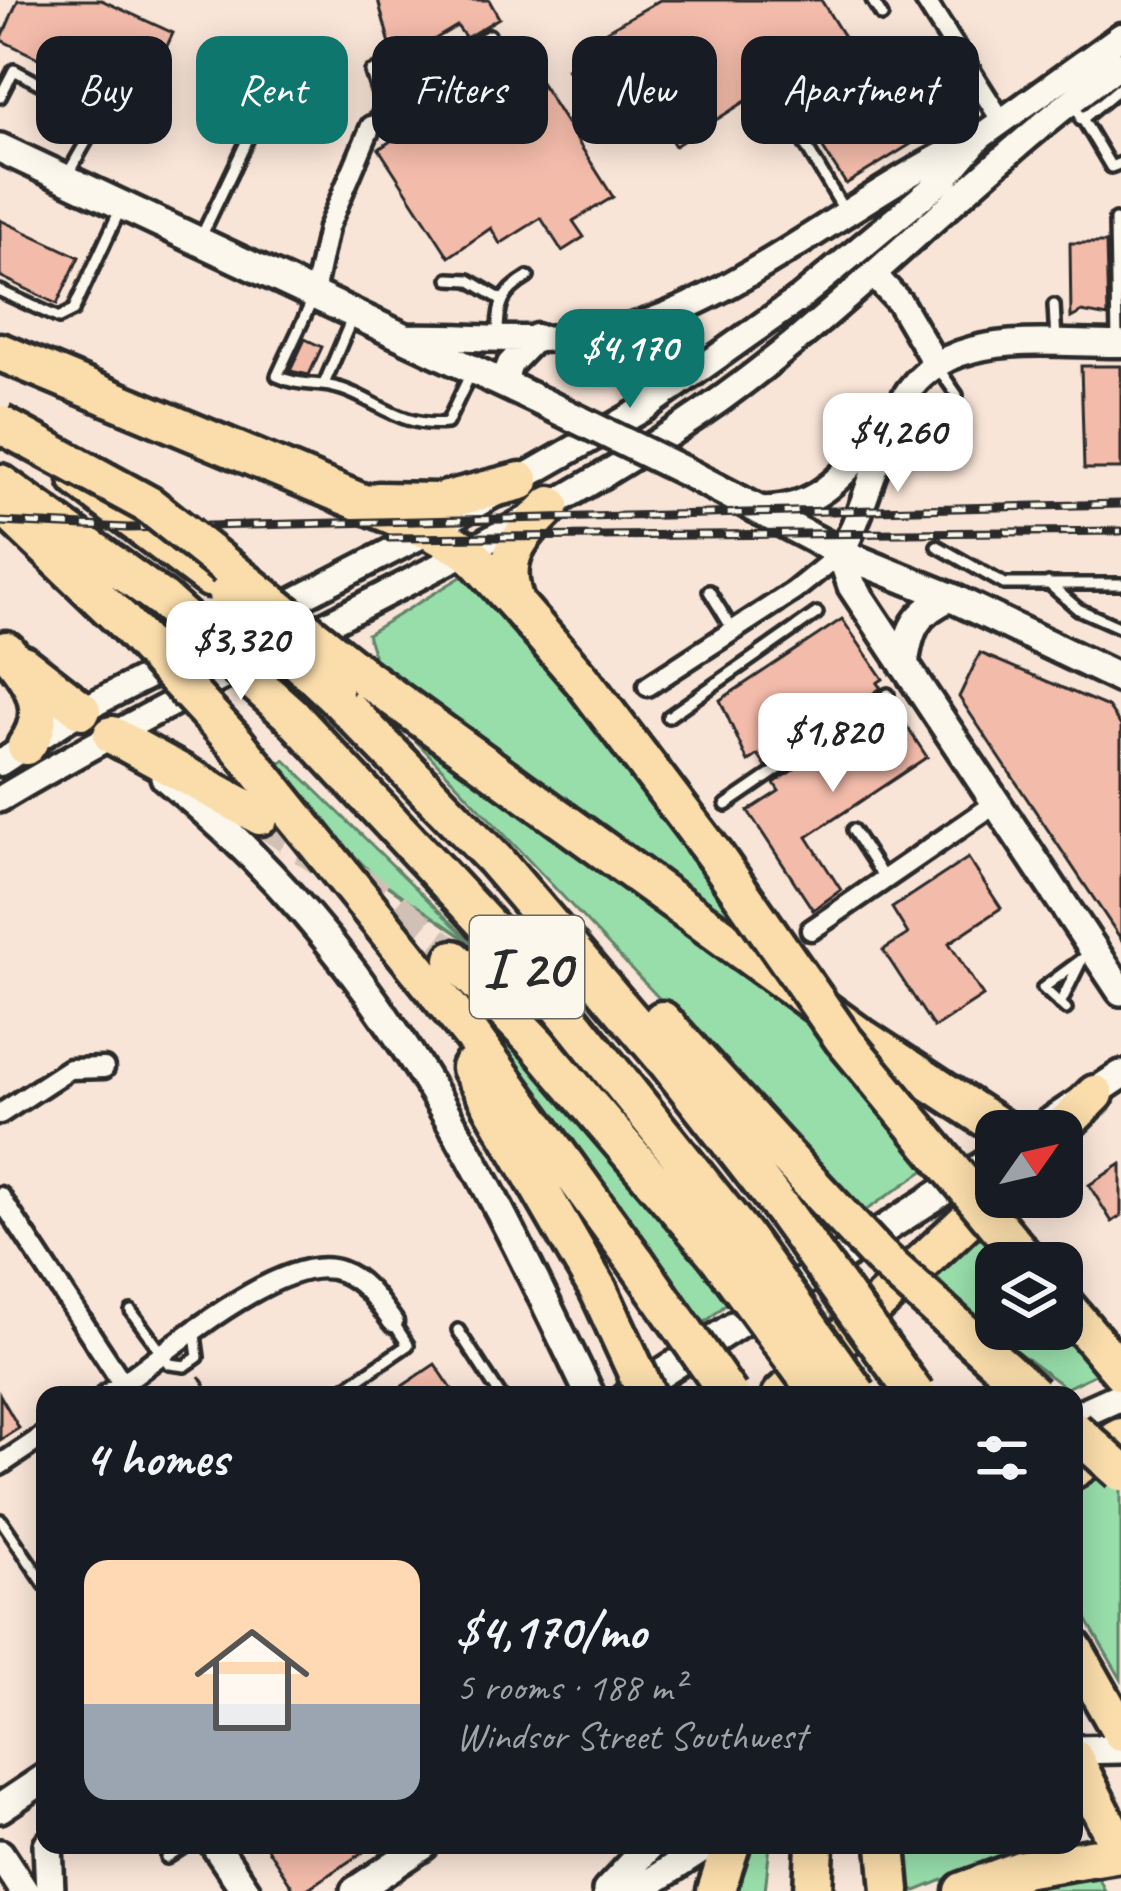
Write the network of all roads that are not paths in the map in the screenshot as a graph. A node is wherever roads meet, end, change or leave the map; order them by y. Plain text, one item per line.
1 (872, 0) edge
2 (926, 0) edge
3 (882, 16) dead end
4 (489, 35) dead end
5 (1121, 36) edge
6 (1120, 72) edge
7 (0, 97) edge
8 (1077, 111) junction
9 (1001, 120) junction
10 (371, 125) joint
11 (980, 137) junction
12 (245, 144) edge
13 (804, 144) edge
14 (0, 148) edge
15 (1121, 163) edge
16 (65, 180) junction
17 (122, 207) junction
18 (844, 211) junction
19 (1115, 220) dead end
20 (198, 244) junction
21 (875, 276) junction
22 (528, 277) dead end
23 (449, 279) dead end
24 (0, 291) edge
25 (313, 298) junction
26 (502, 300) junction
27 (1054, 304) dead end
28 (353, 316) junction
29 (498, 335) junction
30 (400, 337) junction
31 (536, 337) junction
32 (1056, 344) junction
33 (1119, 344) edge
34 (0, 352) edge
35 (935, 363) junction
36 (472, 370) junction
37 (323, 384) junction
38 (503, 384) junction
39 (957, 395) dead end
40 (897, 411) junction
41 (0, 425) edge
42 (521, 482) junction
43 (0, 483) edge
44 (347, 498) junction
45 (0, 503) edge
46 (551, 505) junction
47 (759, 509) junction
48 (430, 530) junction
49 (937, 546) dead end
50 (469, 552) junction
51 (841, 553) junction
52 (1048, 583) junction
53 (1121, 584) edge
54 (709, 591) dead end
55 (950, 597) junction
56 (516, 604) junction
57 (817, 613) dead end
58 (1121, 628) edge
59 (733, 630) junction
60 (3, 648) edge
61 (904, 665) junction
62 (1121, 679) edge
63 (350, 686) junction
64 (648, 686) dead end
65 (888, 694) dead end
66 (82, 710) junction
67 (668, 717) dead end
68 (112, 735) junction
69 (13, 754) edge
70 (0, 799) edge
71 (996, 803) junction
72 (726, 805) dead end
73 (260, 816) tunnel mouth
74 (853, 830) dead end
75 (494, 859) junction
76 (884, 878) junction
77 (811, 930) dead end
78 (399, 946) junction
79 (1087, 956) junction
80 (454, 959) tunnel mouth
81 (1121, 991) edge
82 (104, 1068) dead end
83 (1108, 1084) edge
84 (1068, 1110) edge
85 (1080, 1110) edge
86 (975, 1111) edge
87 (0, 1114) edge
88 (975, 1171) edge
89 (0, 1197) edge
90 (975, 1213) edge
91 (1011, 1242) edge
92 (729, 1245) junction
93 (131, 1311) dead end
94 (393, 1322) joint
95 (1083, 1327) edge
96 (458, 1330) dead end
97 (162, 1358) junction
98 (1121, 1372) edge
99 (112, 1386) edge
100 (120, 1386) edge
101 (348, 1386) edge
102 (494, 1386) edge
103 (586, 1386) edge
104 (642, 1386) edge
105 (643, 1386) edge
106 (723, 1386) edge
107 (792, 1386) edge
108 (815, 1386) edge
109 (849, 1386) edge
110 (910, 1386) edge
111 (1024, 1386) edge
112 (1121, 1396) edge
113 (1083, 1419) edge
114 (1083, 1430) edge
115 (1083, 1433) edge
116 (1121, 1437) edge
117 (36, 1441) edge
118 (1121, 1457) edge
119 (1083, 1463) edge
120 (0, 1465) edge
121 (1121, 1472) edge
122 (1, 1520) edge
123 (36, 1572) edge
124 (1083, 1665) edge
125 (1121, 1732) edge
126 (1121, 1749) edge
127 (1083, 1753) edge
128 (1083, 1772) edge
129 (36, 1784) edge
130 (1083, 1788) edge
131 (0, 1808) edge
132 (1119, 1846) edge
133 (0, 1854) edge
134 (48, 1854) edge
135 (173, 1854) edge
136 (221, 1854) edge
137 (410, 1854) edge
138 (642, 1854) edge
139 (694, 1854) edge
140 (728, 1854) edge
141 (789, 1854) edge
142 (815, 1854) edge
143 (888, 1854) edge
144 (167, 1858) dead end
145 (24, 1891) edge
146 (50, 1891) edge
147 (246, 1891) edge
148 (355, 1891) edge
149 (607, 1891) edge
150 (637, 1891) edge
151 (716, 1891) edge
152 (789, 1891) edge
153 (813, 1891) edge
154 (891, 1891) edge
155 (963, 1891) edge

1 - 3 lane
2 - 9 street
4 - 10 lane
5 - 9 street
6 - 8 street
7 - 16 lane
8 - 15 lane
8 - 21 street
9 - 11 street
10 - 25 street
11 - 18 street
11 - 42 street
12 - 20 lane
13 - 18 lane
14 - 16 main road
16 - 17 main road
17 - 20 main road
17 - 24 lane
18 - 31 street
19 - 33 lane
20 - 25 main road
21 - 35 street
21 - 46 street
22 - 26 lane
23 - 26 lane
25 - 28 main road
25 - 37 lane
26 - 29 lane
27 - 32 lane
28 - 30 main road
28 - 37 lane
29 - 30 street
29 - 31 street
30 - 36 main road
31 - 38 street
32 - 33 street
32 - 35 street
34 - 44 highway
35 - 39 lane
35 - 40 street
36 - 37 lane
36 - 38 main road
38 - 47 main road, bridge
40 - 47 street
40 - 51 street
41 - 63 highway, I 20, bridge
41 - 63 highway, bridge
42 - 44 highway
42 - 48 street
43 - 92 highway, I 20, bridge
44 - 48 highway
45 - 78 highway, bridge
46 - 50 street
46 - 56 highway
47 - 51 main road
48 - 50 highway
48 - 66 street
49 - 52 lane
50 - 56 highway
50 - 68 street
51 - 55 main road
51 - 59 street
51 - 61 main road
52 - 53 lane
52 - 58 lane
54 - 59 lane
55 - 61 main road
55 - 62 main road
56 - 91 highway, bridge
57 - 67 lane
59 - 64 street
60 - 66 highway
60 - 69 highway
61 - 71 main road
63 - 75 highway, I 20
63 - 86 highway
65 - 72 lane
66 - 68 main road
66 - 69 street
68 - 70 street
68 - 73 highway
68 - 103 main road
71 - 76 street
71 - 79 main road
74 - 76 lane
75 - 110 highway, I 20, bridge
75 - 111 highway, bridge
76 - 77 street
78 - 105 highway, bridge
78 - 106 highway, bridge
79 - 79 lane
79 - 81 main road
80 - 92 highway
82 - 87 street
83 - 84 main road
83 - 85 highway
88 - 104 main road
89 - 99 street
90 - 107 highway
92 - 108 highway, bridge
92 - 109 highway, I 20, bridge
93 - 97 lane
94 - 97 street
94 - 101 lane
95 - 98 highway
96 - 102 lane
97 - 100 street
112 - 113 main road
114 - 118 highway, bridge
115 - 121 highway, bridge
116 - 119 highway
117 - 120 street
122 - 123 lane
124 - 125 highway
126 - 127 main road
128 - 132 highway
129 - 131 main road
130 - 132 highway
132 - 155 highway
133 - 145 main road
134 - 146 main road
135 - 144 lane
136 - 147 main road
137 - 148 main road
138 - 149 main road
139 - 150 main road
140 - 151 highway
141 - 152 highway
142 - 153 highway
143 - 154 highway

